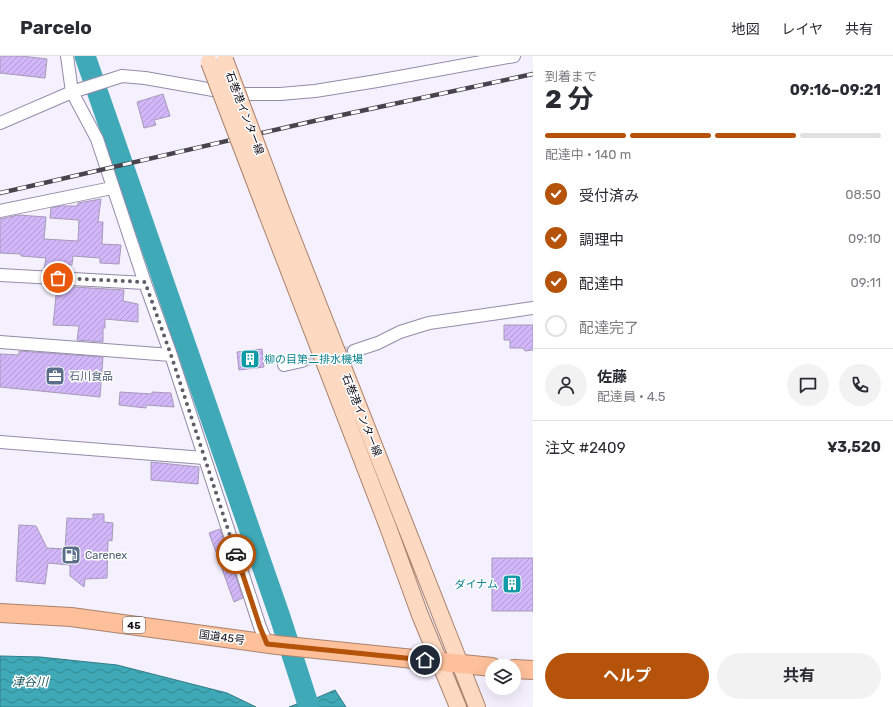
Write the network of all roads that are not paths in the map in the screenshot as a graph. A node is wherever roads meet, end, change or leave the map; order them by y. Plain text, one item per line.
1 (67, 56) edge
2 (514, 56) edge
3 (216, 59) edge
4 (77, 91) junction
5 (0, 123) edge
6 (112, 188) junction
7 (0, 211) edge
8 (275, 213) junction
9 (0, 275) edge
10 (145, 282) junction
11 (533, 308) edge
12 (0, 342) edge
13 (354, 351) tunnel mouth
14 (171, 355) junction
15 (302, 361) tunnel mouth
16 (284, 365) dead end
17 (0, 442) edge
18 (204, 458) junction
19 (0, 613) edge
20 (272, 644) junction
21 (439, 662) junction
22 (460, 664) junction
23 (485, 666) edge
24 (521, 669) edge
25 (533, 670) edge
26 (458, 707) edge
27 (477, 707) edge

1 - 4 street
2 - 4 street
3 - 8 main road, 石巻港インター線, bridge
4 - 5 street
4 - 6 street
6 - 7 street
6 - 10 street
8 - 21 main road, 石巻港インター線
8 - 22 main road, 石巻港インター線
9 - 10 street
10 - 14 street
11 - 13 street
12 - 14 street
14 - 18 street
15 - 16 street
17 - 18 street
18 - 20 street
19 - 20 highway, 国道45号 / 45
20 - 21 highway, 国道45号 / 45
21 - 22 highway, 国道45号 / 45
21 - 26 main road, 石巻港インター線
22 - 23 highway, 国道45号 / 45
22 - 27 main road, 石巻港インター線
24 - 25 highway

